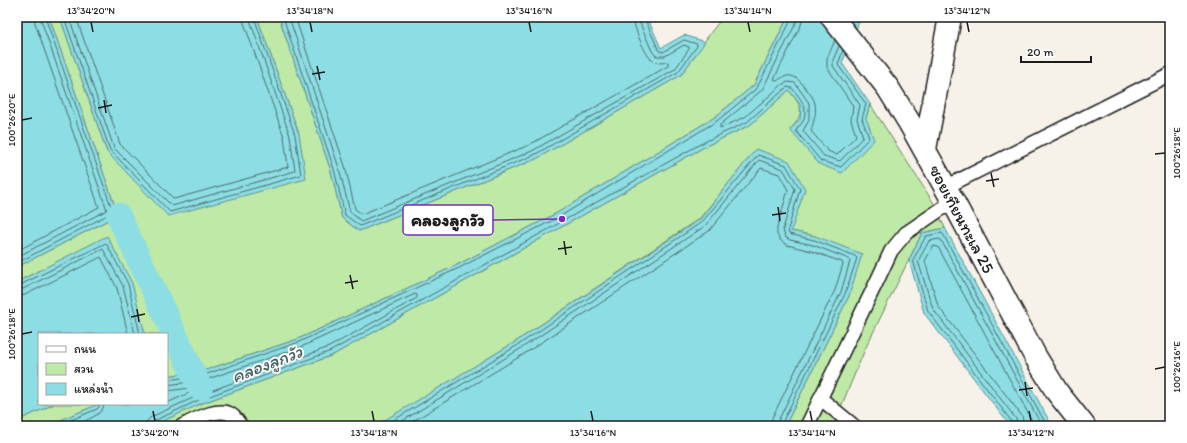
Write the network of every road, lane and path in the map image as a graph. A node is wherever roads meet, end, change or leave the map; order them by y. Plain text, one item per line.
1 (832, 17) edge
2 (950, 17) edge
3 (1170, 74) edge
4 (925, 149) junction
5 (949, 194) junction
6 (820, 398) junction
7 (182, 426) edge
8 (241, 426) edge
9 (807, 426) edge
10 (854, 426) edge
11 (1084, 426) edge

1 - 4 street, ซอยเทียนทะเล 25
2 - 4 street
3 - 5 lane
4 - 5 street, ซอยเทียนทะเล 25
5 - 6 lane
5 - 11 street, ซอยเทียนทะเล 25
6 - 9 lane
6 - 10 lane
7 - 8 lane

